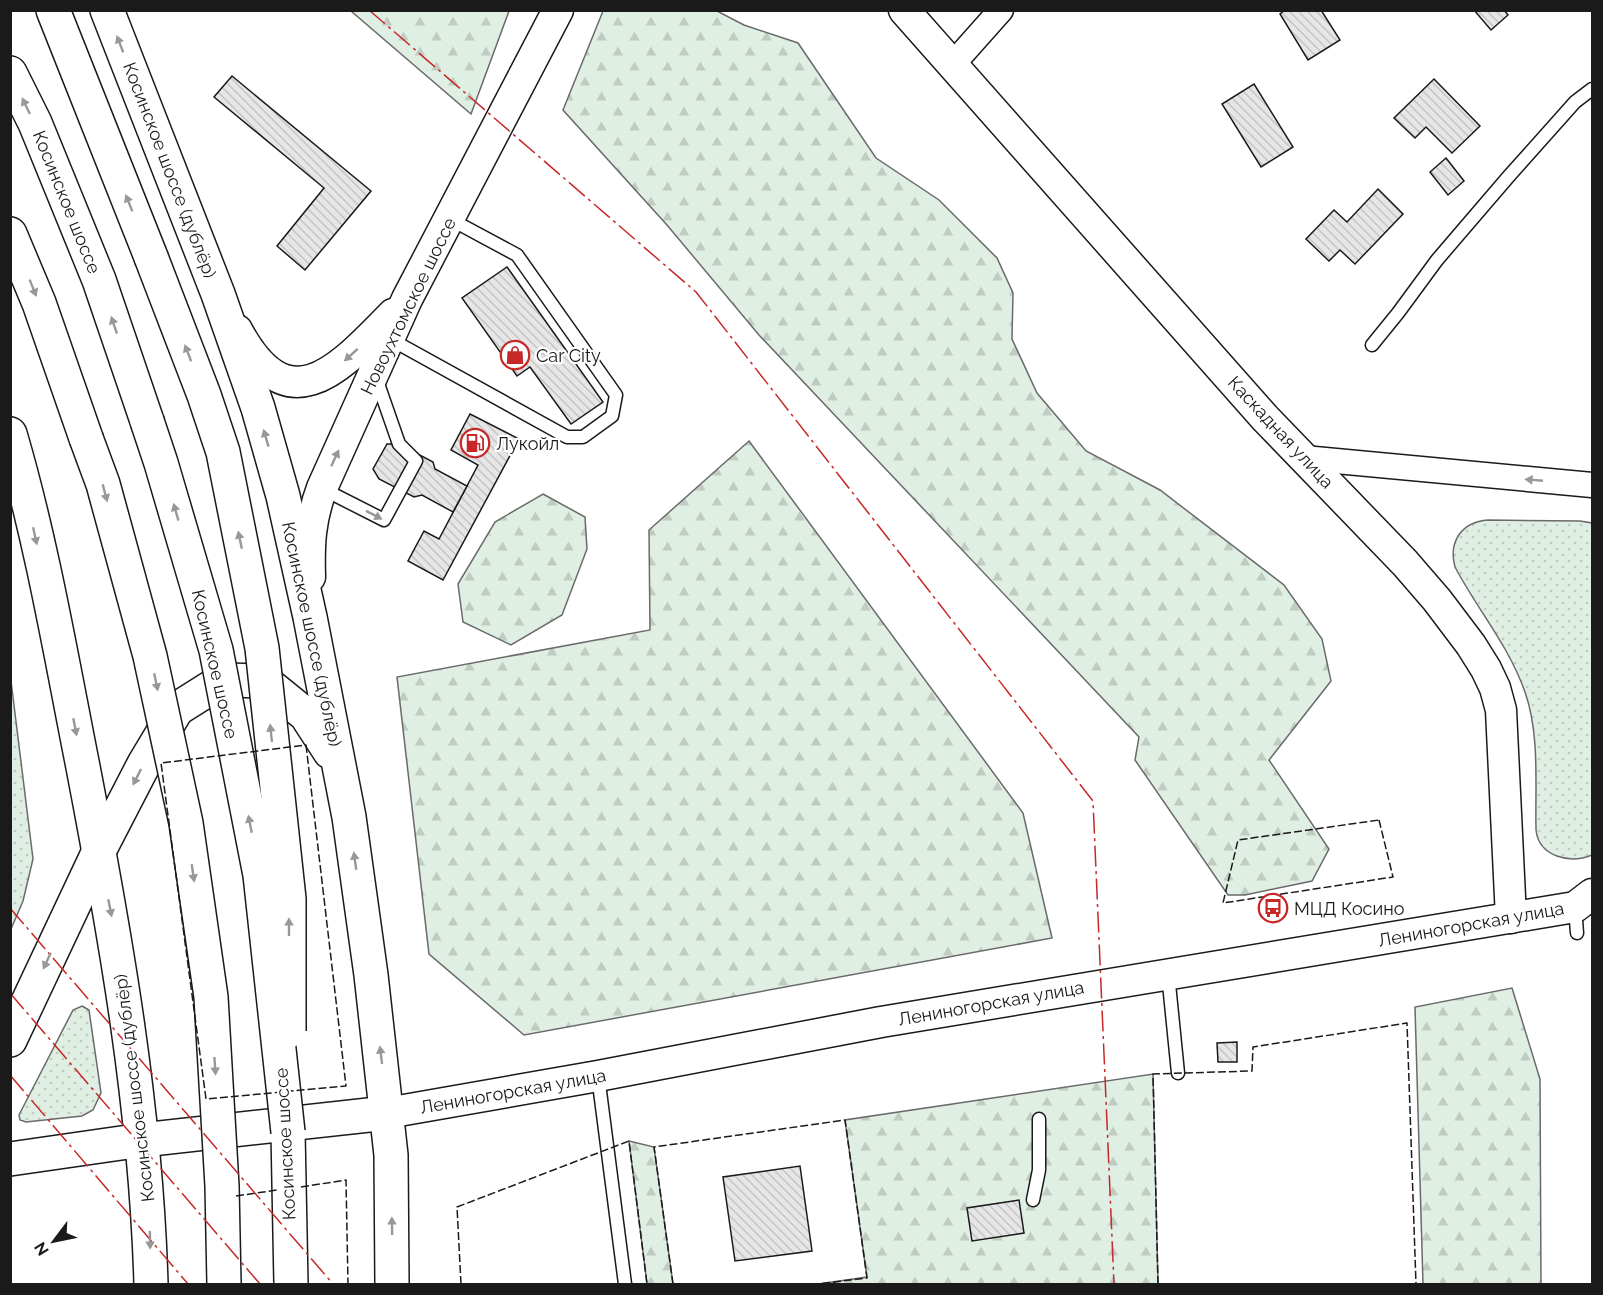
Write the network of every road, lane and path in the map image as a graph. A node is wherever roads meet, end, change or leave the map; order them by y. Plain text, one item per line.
1 (53, 10) edge
2 (107, 10) edge
3 (558, 10) edge
4 (904, 10) edge
5 (1001, 10) edge
6 (953, 64) junction
7 (10, 73) edge
8 (1593, 89) edge
9 (450, 219) junction
10 (10, 234) edge
11 (218, 294) junction
12 (407, 299) junction
13 (388, 338) junction
14 (1372, 345) dead end
15 (374, 374) junction
16 (10, 434) edge
17 (1304, 458) junction
18 (18, 472) edge
19 (1593, 486) edge
20 (322, 488) junction
21 (310, 617) junction
22 (339, 766) junction
23 (99, 851) junction
24 (1582, 911) edge
25 (1511, 918) junction
26 (1168, 973) junction
27 (10, 1040) edge
28 (1178, 1073) dead end
29 (598, 1076) junction
30 (387, 1113) junction
31 (1039, 1119) dead end
32 (288, 1132) junction
33 (142, 1140) junction
34 (10, 1159) edge
35 (1033, 1200) dead end
36 (151, 1284) edge
37 (224, 1284) edge
38 (291, 1284) edge
39 (393, 1284) edge
40 (625, 1284) edge

32 -> 1 main road, bridge
11 -> 2 main road, Косинское шоссе (дублёр)
3 - 9 street, Новоухтомское шоссе
4 - 6 street, Каскадная улица
5 - 6 street
6 - 17 street, Каскадная улица
32 -> 7 main road, Косинское шоссе, bridge
8 - 14 lane
9 - 12 street, Новоухтомское шоссе
9 - 13 lane
10 -> 37 main road, bridge
12 -> 11 street
21 -> 11 main road, Косинское шоссе (дублёр)
12 - 13 street, Новоухтомское шоссе
13 - 15 street, Новоухтомское шоссе
20 -> 15 street, Новоухтомское шоссе
20 -> 15 lane
16 - 18 main road, Косинское шоссе (дублёр)
19 -> 17 street
17 - 25 street, Каскадная улица
18 -> 23 main road, Косинское шоссе (дублёр)
20 - 21 street, Новоухтомское шоссе
21 - 22 main road, Косинское шоссе (дублёр)
22 -> 23 main road
30 -> 22 main road, Косинское шоссе (дублёр)
23 -> 27 main road
23 -> 33 main road, Косинское шоссе (дублёр)
24 - 25 street, Лениногорская улица
25 - 26 street, Лениногорская улица
26 - 28 lane
26 - 29 street, Лениногорская улица
29 - 30 street, Лениногорская улица
29 - 40 lane
30 - 33 main road
39 -> 30 main road, Косинское шоссе (дублёр)
31 - 35 lane
32 - 38 main road, Косинское шоссе
33 - 34 main road
33 -> 36 main road, Косинское шоссе (дублёр)

